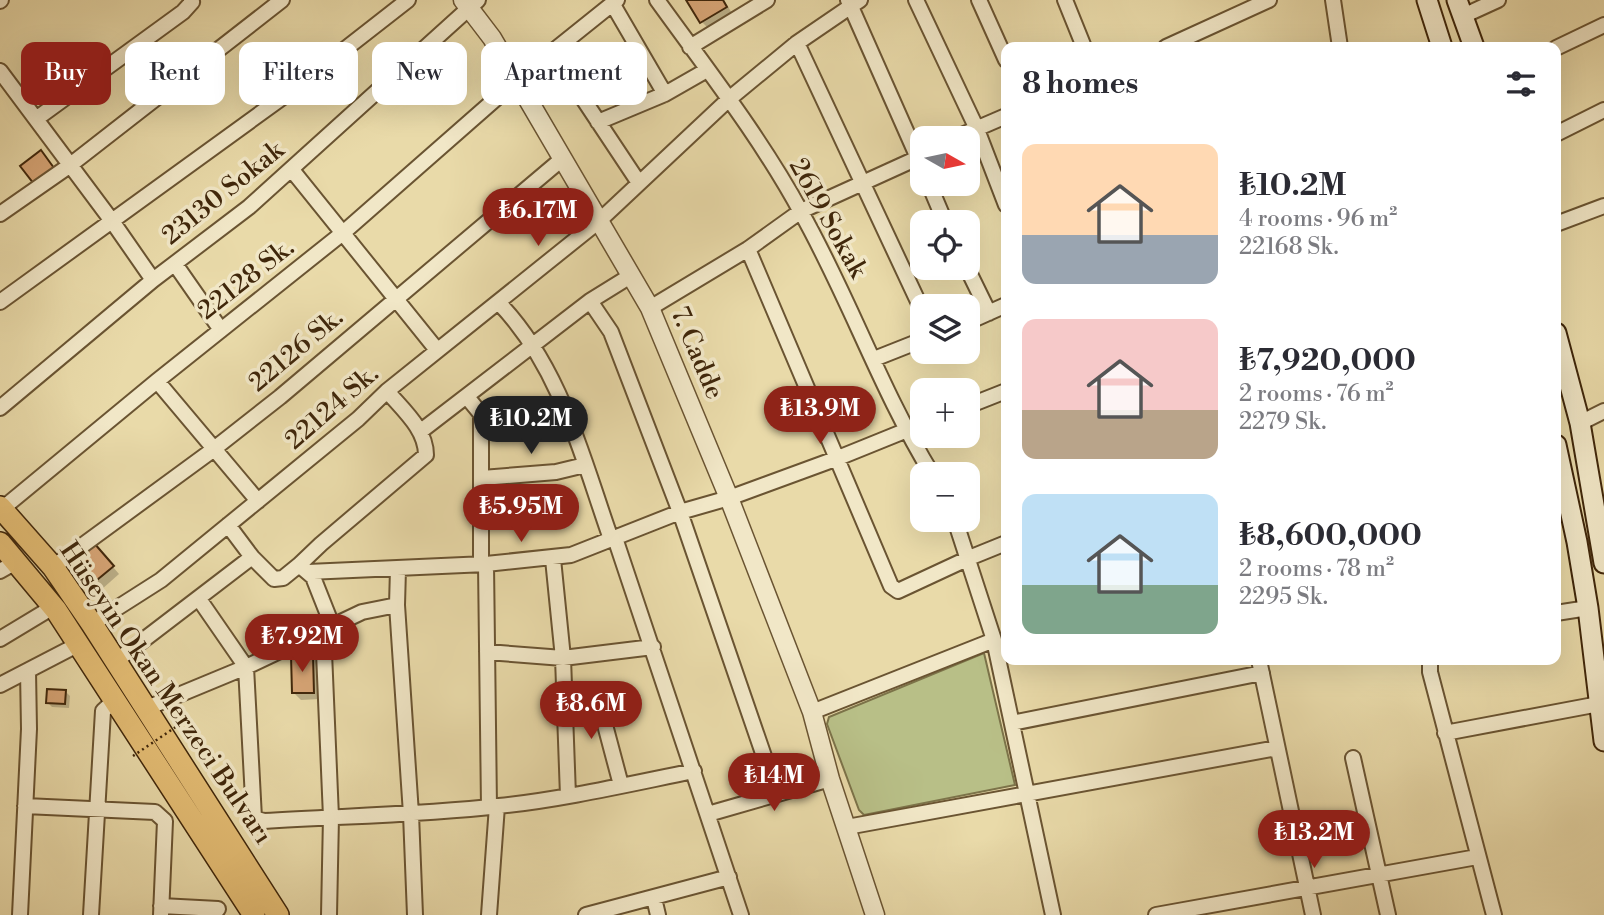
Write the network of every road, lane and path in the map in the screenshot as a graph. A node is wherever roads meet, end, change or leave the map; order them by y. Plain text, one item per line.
1 (191, 0) edge
2 (282, 0) edge
3 (408, 0) edge
4 (657, 0) edge
5 (767, 0) edge
6 (916, 0) edge
7 (979, 0) edge
8 (1065, 0) edge
9 (1269, 0) edge
10 (1333, 0) edge
11 (1427, 0) edge
12 (1498, 0) edge
13 (615, 1) edge
14 (470, 2) edge
15 (853, 2) edge
16 (1460, 8) edge
17 (1604, 25) edge
18 (494, 42) edge
19 (564, 42) edge
20 (1082, 42) edge
21 (1177, 42) edge
22 (1339, 42) edge
23 (1440, 42) edge
24 (1472, 42) edge
25 (797, 43) junction
26 (1561, 46) edge
27 (691, 47) junction
28 (1001, 49) edge
29 (0, 71) edge
30 (707, 71) junction
31 (665, 94) junction
32 (729, 99) junction
33 (489, 105) edge
34 (530, 105) edge
35 (587, 105) edge
36 (1604, 110) edge
37 (1001, 118) edge
38 (36, 119) junction
39 (598, 122) junction
40 (976, 126) edge
41 (979, 126) edge
42 (1561, 132) edge
43 (910, 134) edge
44 (980, 137) edge
45 (562, 159) junction
46 (910, 164) edge
47 (69, 166) junction
48 (292, 170) junction
49 (639, 183) junction
50 (864, 183) junction
51 (1001, 192) edge
52 (1604, 206) edge
53 (801, 211) junction
54 (0, 214) edge
55 (112, 221) junction
56 (599, 221) junction
57 (1561, 222) edge
58 (344, 232) junction
59 (748, 249) junction
60 (175, 264) junction
61 (632, 275) junction
62 (153, 280) junction
63 (973, 280) edge
64 (915, 294) edge
65 (397, 298) junction
66 (590, 301) junction
67 (0, 302) edge
68 (498, 302) junction
69 (1001, 307) edge
70 (650, 308) junction
71 (989, 313) junction
72 (980, 316) edge
73 (221, 330) junction
74 (533, 344) junction
75 (910, 345) edge
76 (437, 350) junction
77 (1561, 352) edge
78 (874, 359) junction
79 (157, 381) junction
80 (387, 391) junction
81 (1001, 393) edge
82 (467, 397) junction
83 (980, 401) edge
84 (0, 408) edge
85 (1604, 411) edge
86 (1580, 423) junction
87 (910, 428) edge
88 (905, 430) junction
89 (421, 431) junction
90 (215, 448) junction
91 (838, 458) junction
92 (925, 462) edge
93 (585, 465) junction
94 (1561, 468) edge
95 (482, 478) junction
96 (729, 498) junction
97 (258, 501) junction
98 (1, 508) edge
99 (680, 512) junction
100 (228, 525) junction
101 (959, 532) edge
102 (613, 538) junction
103 (0, 543) edge
104 (1001, 545) edge
105 (253, 557) junction
106 (969, 558) junction
107 (553, 559) junction
108 (1604, 563) edge
109 (484, 564) junction
110 (8, 567) edge
111 (52, 567) junction
112 (304, 569) junction
113 (398, 569) junction
114 (199, 599) junction
115 (397, 605) junction
116 (53, 607) junction
117 (1588, 608) junction
118 (1561, 612) edge
119 (92, 624) junction
120 (328, 627) junction
121 (0, 639) edge
122 (994, 640) junction
123 (77, 645) junction
124 (653, 647) junction
125 (487, 652) junction
126 (563, 658) junction
127 (116, 661) junction
128 (1430, 665) edge
129 (1261, 666) edge
130 (246, 667) junction
131 (28, 671) junction
132 (0, 685) edge
133 (565, 692) junction
134 (115, 701) junction
135 (1600, 704) junction
136 (147, 708) junction
137 (812, 712) junction
138 (1012, 723) junction
139 (1445, 733) junction
140 (1604, 741) edge
141 (193, 742) dead end
142 (1277, 748) junction
143 (133, 756) dead end
144 (1353, 758) dead end
145 (694, 771) junction
146 (830, 779) junction
147 (621, 785) junction
148 (1027, 793) junction
149 (777, 794) junction
150 (568, 796) junction
151 (25, 806) junction
152 (493, 807) junction
153 (96, 808) junction
154 (411, 814) junction
155 (708, 814) junction
156 (331, 817) junction
157 (847, 827) junction
158 (1477, 857) junction
159 (1379, 875) junction
160 (729, 877) junction
161 (1307, 889) junction
162 (654, 898) junction
163 (219, 909) dead end
164 (161, 911) edge
165 (1197, 912) edge
166 (271, 913) edge
167 (20, 915) edge
168 (91, 915) edge
169 (329, 915) edge
170 (415, 915) edge
171 (489, 915) edge
172 (586, 915) edge
173 (658, 915) edge
174 (741, 915) edge
175 (876, 915) edge
176 (1053, 915) edge
177 (1156, 915) edge
178 (1313, 915) edge
179 (1388, 915) edge
180 (1494, 915) edge

1 - 38 street
2 - 47 street
3 - 55 street
4 - 27 street, 2619 Sokak
5 - 27 street
6 - 40 street
7 - 28 street
8 - 20 street
9 - 21 street
10 - 22 street
11 - 23 main road
12 - 16 street
13 - 19 street, 22128 Sk.
13 - 31 street
14 - 18 street, 7. Cadde
14 - 48 street, 23130 Sokak
15 - 25 street, 22124 Sk.
15 - 43 street
16 - 24 main road
17 - 26 street
25 - 32 street, 22124 Sk.
25 - 50 street
27 - 30 street, 2619 Sokak
29 - 38 street
30 - 31 street
30 - 32 street, 2619 Sokak
31 - 39 street
32 - 49 street, 22124 Sk.
32 - 53 street, 2619 Sokak
33 - 58 street, 22128 Sk.
34 - 45 street, 7. Cadde
35 - 39 street
36 - 42 street
37 - 41 street
38 - 47 street
39 - 49 street
44 - 51 street
45 - 56 street, 7. Cadde
45 - 65 street, 22126 Sk.
46 - 50 street
47 - 54 street
47 - 55 street
48 - 58 street
48 - 60 street, 23130 Sokak
49 - 56 street, 22124 Sk.
50 - 53 street
50 - 64 street
52 - 57 street
53 - 59 street
53 - 78 street, 2619 Sokak
55 - 62 street
55 - 67 street
56 - 61 street, 7. Cadde
56 - 68 street, 22124 Sk.
58 - 65 street
58 - 73 street, 22128 Sk.
59 - 70 street
59 - 91 street
60 - 62 street, 23130 Sokak
60 - 73 street
61 - 66 street
61 - 70 street, 7. Cadde
62 - 84 street, 23130 Sokak
63 - 71 street
65 - 76 street
65 - 90 street, 22126 Sk.
66 - 74 street
66 - 99 street
68 - 74 street
68 - 76 street, 22124 Sk.
69 - 71 street
70 - 96 street, 7. Cadde
71 - 72 street
73 - 79 street, 22128 Sk.
74 - 82 street
74 - 93 street
75 - 78 street
76 - 80 street, 22124 Sk.
77 - 86 main road
78 - 88 street, 2619 Sokak
79 - 90 street
79 - 98 street, 22128 Sk.
80 - 89 street
80 - 97 street, 22124 Sk.
81 - 83 street
82 - 89 street
82 - 95 street
85 - 86 street
86 - 108 main road
87 - 88 street
88 - 91 street
88 - 92 street, 2619 Sokak
89 - 112 street
90 - 97 street
90 - 111 street, 22126 Sk.
91 - 96 street
91 - 106 street
93 - 95 street
93 - 102 street
94 - 117 main road
95 - 109 street
96 - 99 street
96 - 137 street, 7. Cadde
97 - 100 street, 22124 Sk.
98 - 111 main road, Hüseyin Okan Merzeci Bulvarı
99 - 102 street
99 - 149 street
100 - 105 street
100 - 119 street, 22124 Sk.
101 - 106 street
102 - 107 street
102 - 124 street
103 - 110 main road, Hüseyin Okan Merzeci Bulvarı
104 - 106 street
105 - 112 street
105 - 114 street
106 - 122 street
107 - 109 street
107 - 126 street
109 - 113 street
109 - 125 street
110 - 116 main road, Hüseyin Okan Merzeci Bulvarı
111 - 119 main road, Hüseyin Okan Merzeci Bulvarı
112 - 113 street
112 - 120 street
113 - 115 street
114 - 127 street
114 - 130 street
115 - 120 street
115 - 154 street
116 - 121 street
116 - 123 main road, Hüseyin Okan Merzeci Bulvarı
117 - 118 street
117 - 135 main road
119 - 127 main road, Hüseyin Okan Merzeci Bulvarı
120 - 130 street
120 - 156 street
122 - 137 street
122 - 138 street
123 - 131 street
123 - 134 main road, Hüseyin Okan Merzeci Bulvarı
124 - 126 street
124 - 145 street
125 - 126 street
125 - 152 street
126 - 133 street
127 - 136 main road, Hüseyin Okan Merzeci Bulvarı
128 - 139 street
129 - 138 street
129 - 142 street
130 - 136 street
130 - 156 street
131 - 132 street
131 - 151 street
133 - 147 street
133 - 150 street
134 - 153 street
134 - 166 main road, Hüseyin Okan Merzeci Bulvarı
135 - 139 street
135 - 140 main road
136 - 166 main road, Hüseyin Okan Merzeci Bulvarı
137 - 146 street, 7. Cadde
138 - 148 street
139 - 158 street
141 - 143 path, bridge
142 - 148 street
142 - 161 street
144 - 159 street
145 - 147 street
145 - 155 street
146 - 149 street
146 - 157 street, 7. Cadde
147 - 150 street
148 - 157 street
148 - 176 street
149 - 155 street
150 - 152 street
151 - 153 street
151 - 167 street
152 - 154 street
152 - 171 street
153 - 164 street
153 - 168 street
154 - 156 street
154 - 170 street
155 - 160 street
156 - 169 street
157 - 175 street, 7. Cadde
158 - 159 street
158 - 180 street
159 - 161 street
159 - 179 street
160 - 162 street
160 - 174 street
161 - 165 street
161 - 178 street
162 - 172 street
162 - 173 street
163 - 164 street
165 - 177 street

